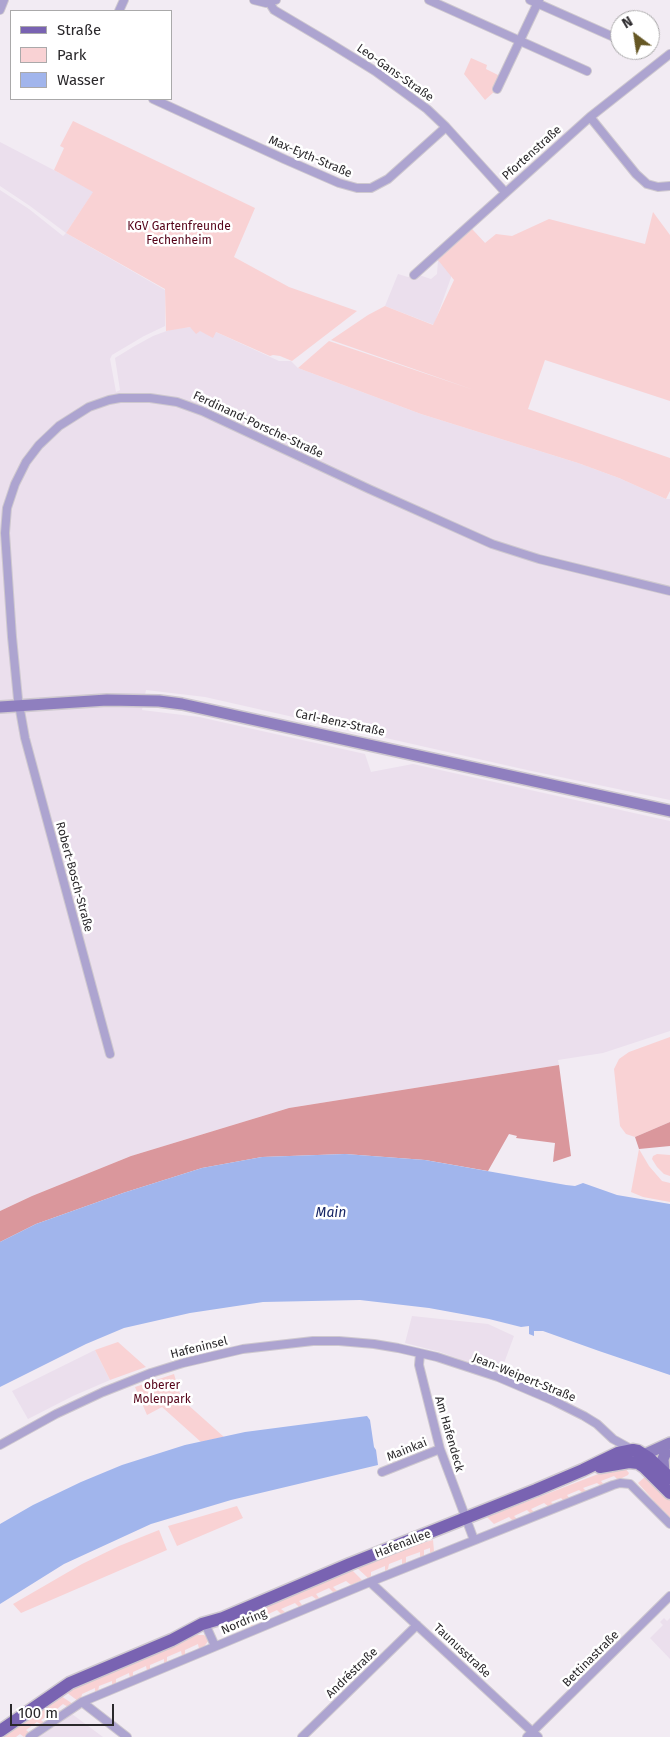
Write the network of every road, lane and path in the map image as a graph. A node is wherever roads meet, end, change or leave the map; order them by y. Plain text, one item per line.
1 (4, 0) edge
2 (254, 0) edge
3 (428, 0) edge
4 (273, 1) edge
5 (536, 1) edge
6 (0, 10) edge
7 (610, 34) edge
8 (519, 41) junction
9 (670, 54) edge
10 (587, 71) dead end
11 (497, 89) dead end
12 (155, 100) edge
13 (590, 117) junction
14 (446, 127) junction
15 (670, 186) edge
16 (505, 192) junction
17 (414, 275) dead end
18 (670, 591) edge
19 (19, 706) junction
20 (0, 707) edge
21 (670, 811) edge
22 (110, 1054) dead end
23 (420, 1354) junction
24 (670, 1436) edge
25 (613, 1439) junction
26 (670, 1443) edge
27 (0, 1445) edge
28 (440, 1448) junction
29 (610, 1456) junction
30 (639, 1456) junction
31 (583, 1470) junction
32 (382, 1472) dead end
33 (667, 1475) edge
34 (670, 1493) edge
35 (466, 1519) junction
36 (670, 1524) edge
37 (474, 1540) junction
38 (370, 1582) junction
39 (670, 1596) edge
40 (223, 1618) junction
41 (418, 1625) junction
42 (207, 1628) junction
43 (172, 1640) junction
44 (215, 1646) junction
45 (82, 1702) junction
46 (0, 1731) edge
47 (532, 1735) edge
48 (30, 1737) edge
49 (127, 1737) edge
50 (302, 1737) edge

1 - 6 street
2 - 4 street, Leo-Gans-Straße
3 - 8 street
4 - 14 street, Leo-Gans-Straße
5 - 7 street
5 - 8 street
8 - 10 street
8 - 11 street
9 - 13 street, Pfortenstraße
12 - 14 street, Max-Eyth-Straße
13 - 15 street
13 - 16 street, Pfortenstraße
14 - 16 street, Leo-Gans-Straße
16 - 17 street, Pfortenstraße
18 - 19 street, Ferdinand-Porsche-Straße
19 - 20 main road, Carl-Benz-Straße
19 - 21 main road, Carl-Benz-Straße
19 - 22 street, Robert-Bosch-Straße
23 - 25 street, Jean-Weipert-Straße
23 - 27 street, Hafeninsel
23 - 28 street, Am Hafendeck
24 - 30 main road
25 - 29 street
25 - 30 street, Jean-Weipert-Straße
26 - 30 main road, Hafenallee
26 - 33 main road
28 - 32 street, Mainkai
28 - 35 street, Am Hafendeck
29 - 30 main road, Hafenallee
29 - 31 main road, Hafenallee
30 - 31 main road, Hafenallee
30 - 33 main road
30 - 34 main road
31 - 35 main road, Hafenallee
35 - 37 street
35 - 40 main road, Hafenallee
36 - 37 street, Nordring
37 - 38 street, Nordring
38 - 41 street, Taunusstraße
38 - 44 street, Nordring
39 - 47 street, Bettinastraße
40 - 42 main road, Hafenallee
40 - 43 main road, Hafenallee
41 - 47 street, Taunusstraße
41 - 50 street, Andréstraße
42 - 43 main road, Hafenallee
42 - 44 street
43 - 46 main road, Hafenallee
44 - 45 street, Nordring
45 - 48 street, Nordring
45 - 49 street

